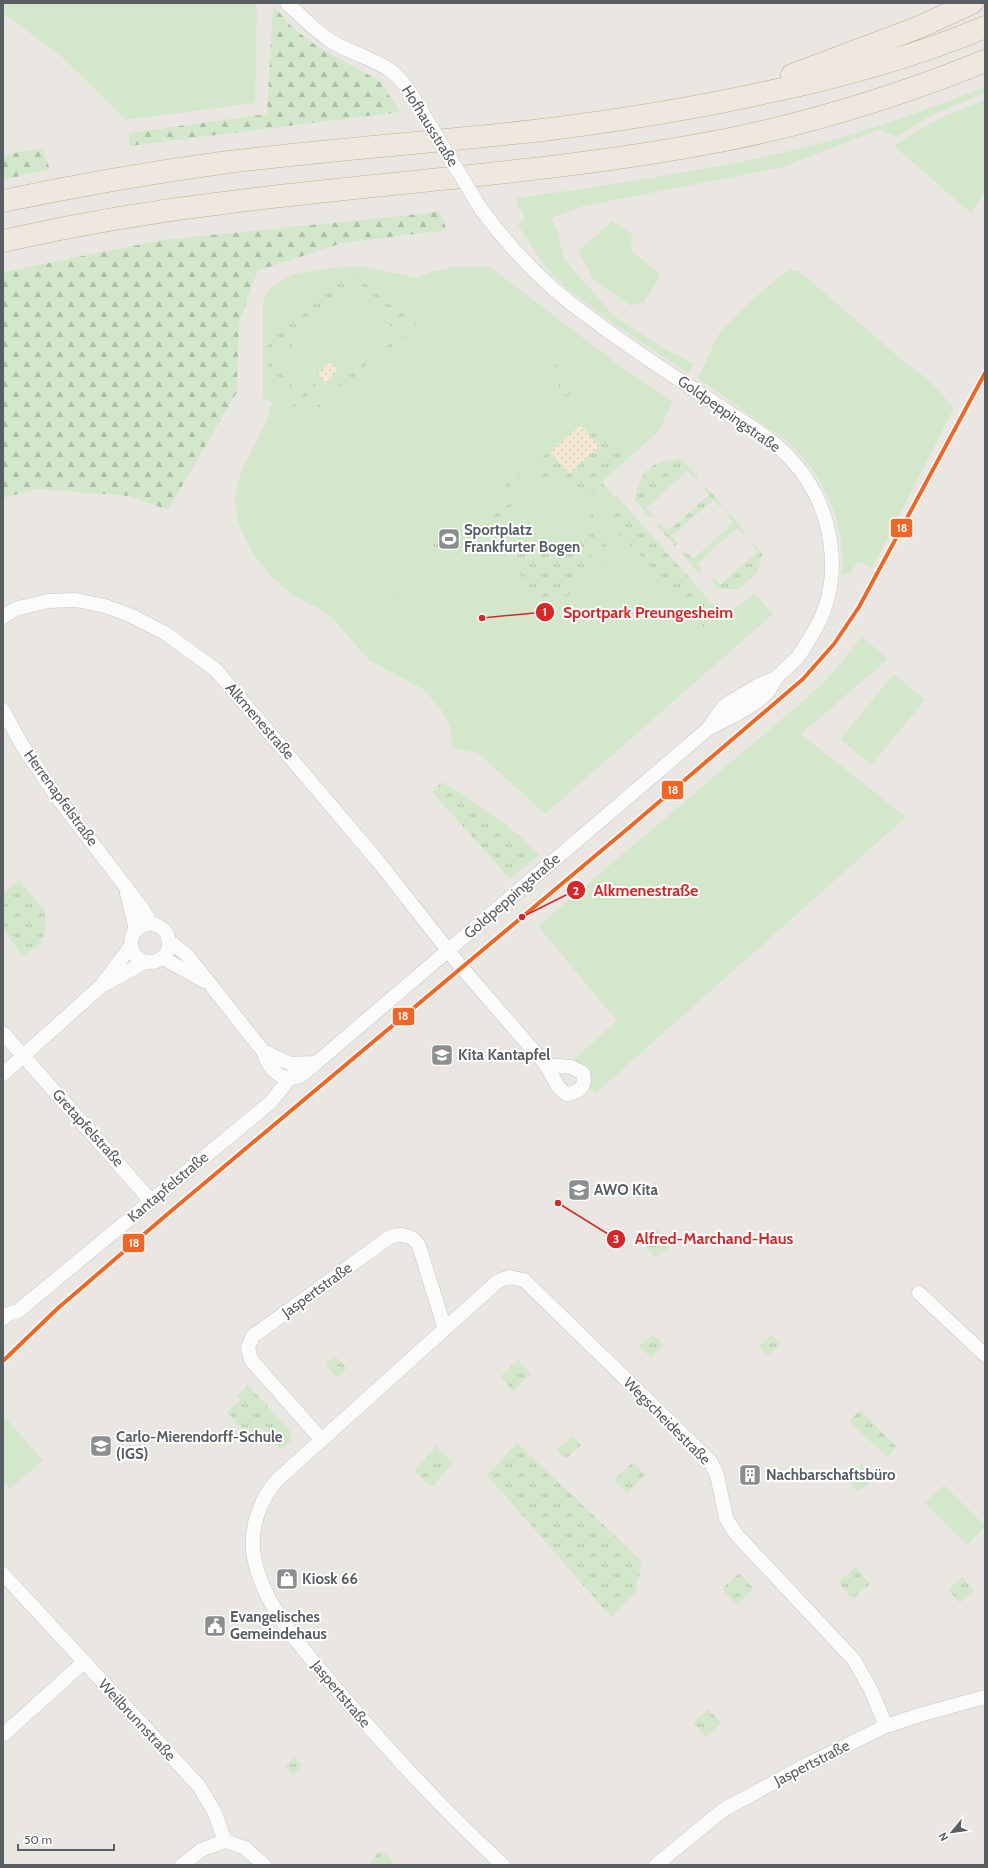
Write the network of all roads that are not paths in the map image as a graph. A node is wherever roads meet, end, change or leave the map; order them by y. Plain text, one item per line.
1 (287, 3) edge
2 (972, 3) edge
3 (985, 27) edge
4 (985, 61) edge
5 (728, 101) junction
6 (3, 201) edge
7 (481, 209) joint
8 (3, 241) edge
9 (3, 617) edge
10 (3, 710) edge
11 (123, 884) junction
12 (151, 924) junction
13 (136, 930) junction
14 (169, 941) junction
15 (131, 946) junction
16 (448, 951) junction
17 (162, 958) junction
18 (145, 962) junction
19 (210, 984) junction
20 (101, 986) junction
21 (3, 1033) edge
22 (263, 1051) junction
23 (23, 1056) junction
24 (314, 1063) junction
25 (546, 1065) dead end
26 (3, 1074) edge
27 (289, 1078) junction
28 (152, 1201) junction
29 (509, 1278) joint
30 (919, 1293) dead end
31 (4, 1316) edge
32 (445, 1329) junction
33 (985, 1355) edge
34 (322, 1440) junction
35 (3, 1574) edge
36 (84, 1662) junction
37 (985, 1697) edge
38 (886, 1726) junction
39 (3, 1735) edge
40 (225, 1841) junction
41 (182, 1865) edge
42 (264, 1865) edge
43 (503, 1865) edge
44 (656, 1865) edge

1 - 7 street, Hofhausstraße, bridge
2 - 5 highway
3 - 5 highway
4 - 8 highway
5 - 6 highway
7 - 16 street, Goldpeppingstraße
9 - 16 street, Alkmenestraße
10 - 11 street, Herrenapfelstraße
11 - 12 street, Herrenapfelstraße
11 - 13 street, Herrenapfelstraße
12 - 13 street
12 - 14 street
13 - 15 street
14 - 17 street
14 - 19 street
15 - 18 street
15 - 20 street
16 - 24 street, Goldpeppingstraße
16 - 25 street, Alkmenestraße
17 - 18 street
17 - 19 street
18 - 20 street
19 - 22 street
20 - 23 street
21 - 23 street
22 - 24 street
22 - 27 street
23 - 26 street
23 - 28 street, Gretapfelstraße
24 - 27 street, Goldpeppingstraße
27 - 28 street, Kantapfelstraße
28 - 31 street, Kantapfelstraße
29 - 32 street, Jaspertstraße
29 - 38 street, Wegscheidestraße
30 - 33 street
32 - 34 street, Jaspertstraße
32 - 34 street, Jaspertstraße
34 - 43 street, Jaspertstraße
35 - 36 street, Weilbrunnstraße
36 - 39 street
36 - 40 street, Weilbrunnstraße
37 - 38 street, Jaspertstraße
38 - 44 street, Jaspertstraße
40 - 41 street
40 - 42 street

